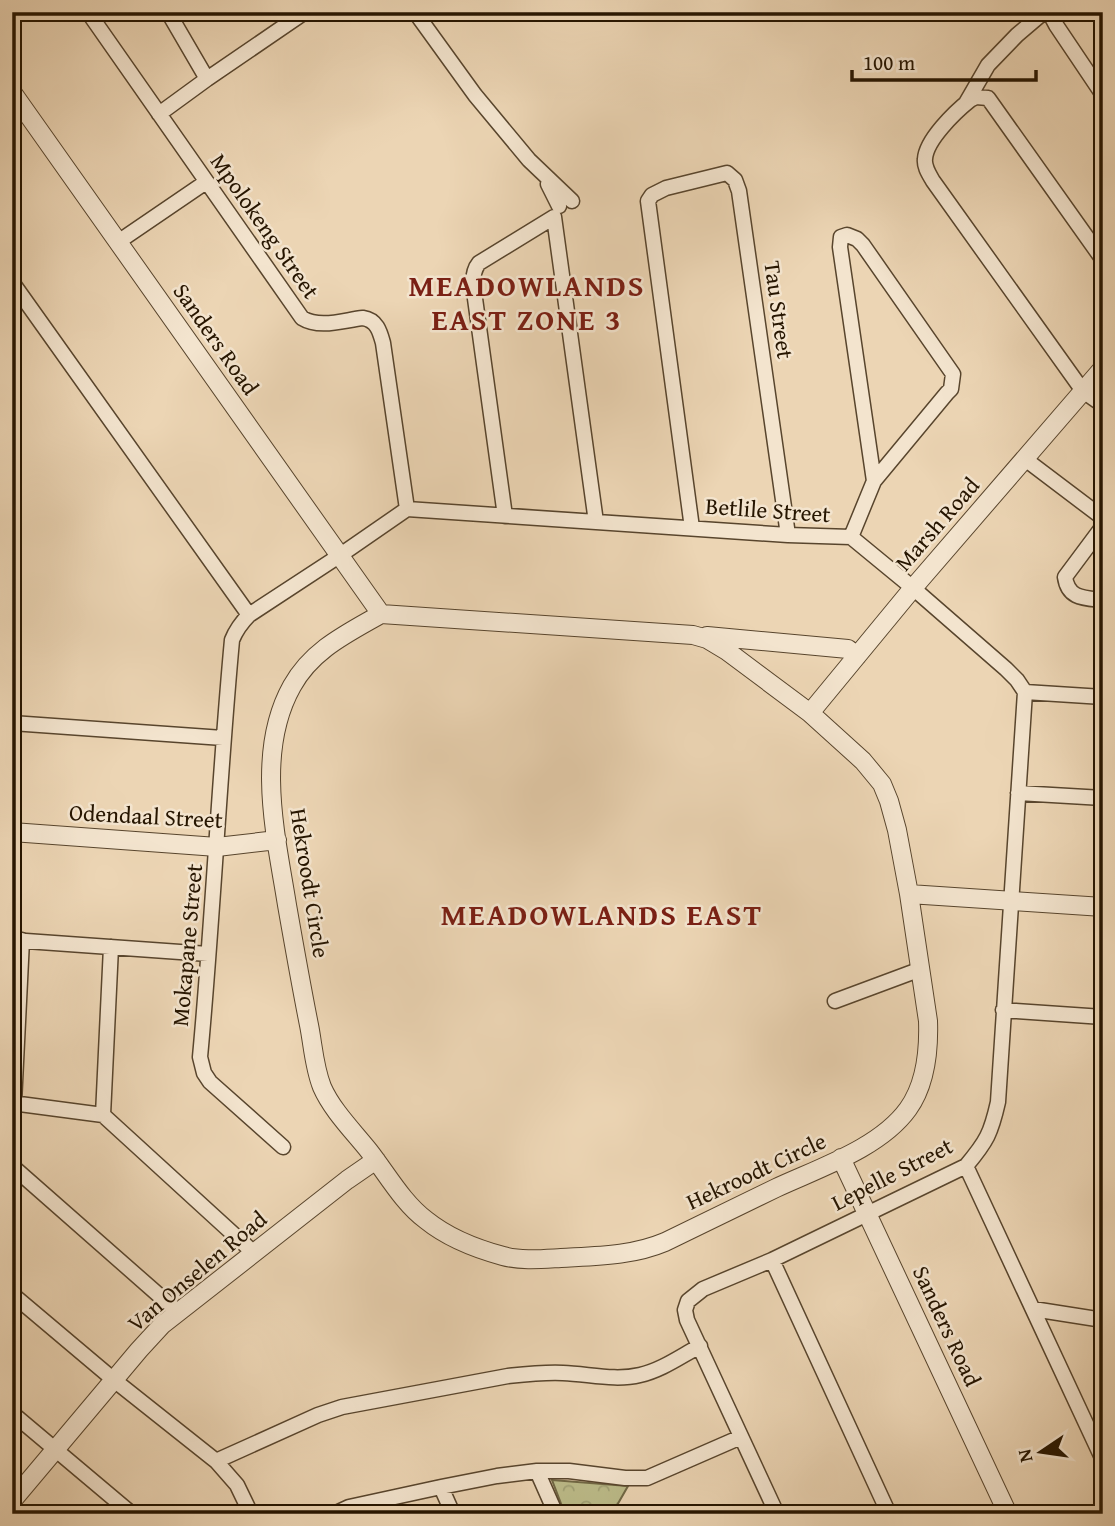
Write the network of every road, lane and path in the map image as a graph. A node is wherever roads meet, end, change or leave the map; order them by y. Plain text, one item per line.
1 (88, 12) edge
2 (168, 12) edge
3 (305, 12) edge
4 (415, 12) edge
5 (1044, 12) edge
6 (1049, 12) edge
7 (282, 18) edge
8 (207, 79) junction
9 (12, 92) edge
10 (1103, 94) edge
11 (965, 104) junction
12 (159, 114) junction
13 (206, 182) junction
14 (562, 208) junction
15 (118, 243) junction
16 (1103, 260) edge
17 (12, 282) edge
18 (1103, 368) edge
19 (1083, 391) junction
20 (1103, 405) edge
21 (1025, 459) junction
22 (874, 481) junction
23 (407, 509) junction
24 (505, 516) junction
25 (1103, 519) edge
26 (596, 522) junction
27 (1103, 526) edge
28 (692, 528) junction
29 (788, 535) junction
30 (851, 537) junction
31 (339, 556) junction
32 (913, 588) junction
33 (1103, 600) edge
34 (381, 614) junction
35 (249, 615) junction
36 (877, 632) junction
37 (693, 635) junction
38 (805, 645) junction
39 (857, 656) junction
40 (1025, 692) junction
41 (1103, 697) edge
42 (810, 713) junction
43 (12, 723) edge
44 (223, 738) junction
45 (1018, 793) junction
46 (1103, 798) edge
47 (12, 832) edge
48 (277, 840) junction
49 (217, 847) junction
50 (909, 894) junction
51 (1010, 901) junction
52 (1103, 907) edge
53 (17, 940) edge
54 (111, 947) junction
55 (208, 954) junction
56 (921, 969) junction
57 (835, 1001) dead end
58 (1003, 1010) junction
59 (1103, 1017) edge
60 (13, 1103) edge
61 (103, 1115) junction
62 (283, 1147) dead end
63 (841, 1158) junction
64 (376, 1160) junction
65 (12, 1166) edge
66 (966, 1166) junction
67 (867, 1213) junction
68 (254, 1253) junction
69 (772, 1260) junction
70 (12, 1294) edge
71 (1033, 1309) junction
72 (178, 1312) junction
73 (1103, 1320) edge
74 (700, 1346) junction
75 (114, 1380) junction
76 (12, 1413) edge
77 (741, 1437) junction
78 (55, 1450) junction
79 (1103, 1460) edge
80 (216, 1461) junction
81 (537, 1471) junction
82 (441, 1487) junction
83 (12, 1502) edge
84 (351, 1510) edge
85 (132, 1514) edge
86 (251, 1514) edge
87 (334, 1514) edge
88 (453, 1514) edge
89 (556, 1514) edge
90 (777, 1514) edge
91 (889, 1514) edge
92 (1008, 1514) edge

1 - 12 street, Mpolokeng Street
2 - 8 street
3 - 7 street
4 - 14 street
5 - 11 street
6 - 10 street
7 - 8 street
8 - 12 street
9 - 15 street, Sanders Road
11 - 16 street
11 - 19 street
12 - 13 street, Mpolokeng Street
13 - 15 street
13 - 23 street, Mpolokeng Street
14 - 24 street
14 - 26 street
15 - 31 street, Sanders Road
17 - 35 street
18 - 19 street, Marsh Road
19 - 20 street
19 - 21 street, Marsh Road
21 - 25 street
21 - 32 street, Marsh Road
22 - 22 street
22 - 30 street
23 - 24 street, Betlile Street
23 - 31 street
24 - 26 street, Betlile Street
26 - 28 street, Betlile Street
27 - 33 street
28 - 29 street, Betlile Street
28 - 29 street, Tau Street
29 - 30 street, Betlile Street
30 - 32 street, Betlile Street
31 - 34 street, Sanders Road
31 - 35 street, Mokapane Street
32 - 36 street, Marsh Road
32 - 40 street, Betlile Street
34 - 37 street, Hekroodt Circle
34 - 48 street, Hekroodt Circle
35 - 44 street, Mokapane Street
36 - 38 street
36 - 39 street, Marsh Road
37 - 38 street
37 - 42 street, Hekroodt Circle
38 - 39 street
39 - 42 street, Marsh Road
40 - 41 street
40 - 45 street
42 - 50 street, Hekroodt Circle
43 - 44 street
44 - 49 street, Mokapane Street
45 - 46 street
45 - 51 street
47 - 49 street, Odendaal Street
48 - 49 street, Odendaal Street
48 - 64 street, Hekroodt Circle
49 - 55 street, Mokapane Street
50 - 51 street
50 - 56 street, Hekroodt Circle
51 - 52 street
51 - 58 street, Lepelle Street
53 - 54 street
53 - 60 street
54 - 55 street
54 - 61 street
55 - 62 street, Mokapane Street
56 - 57 street
56 - 63 street, Hekroodt Circle
58 - 59 street
58 - 66 street, Lepelle Street
60 - 61 street
61 - 68 street
63 - 64 street, Hekroodt Circle
63 - 67 street, Sanders Road
64 - 68 street, Van Onselen Road
65 - 72 street
66 - 67 street, Lepelle Street
66 - 71 street
67 - 69 street, Lepelle Street
67 - 92 street, Sanders Road
68 - 72 street, Van Onselen Road
69 - 74 street, Lepelle Street
69 - 91 street
70 - 75 street
71 - 73 street
71 - 79 street
72 - 75 street, Van Onselen Road
74 - 77 street
74 - 80 street
75 - 78 street, Van Onselen Road
75 - 80 street
76 - 78 street
77 - 81 street
77 - 90 street
78 - 83 street, Van Onselen Road
78 - 85 street
80 - 86 street
81 - 82 street
81 - 89 street
82 - 84 street
82 - 88 street
84 - 87 street

